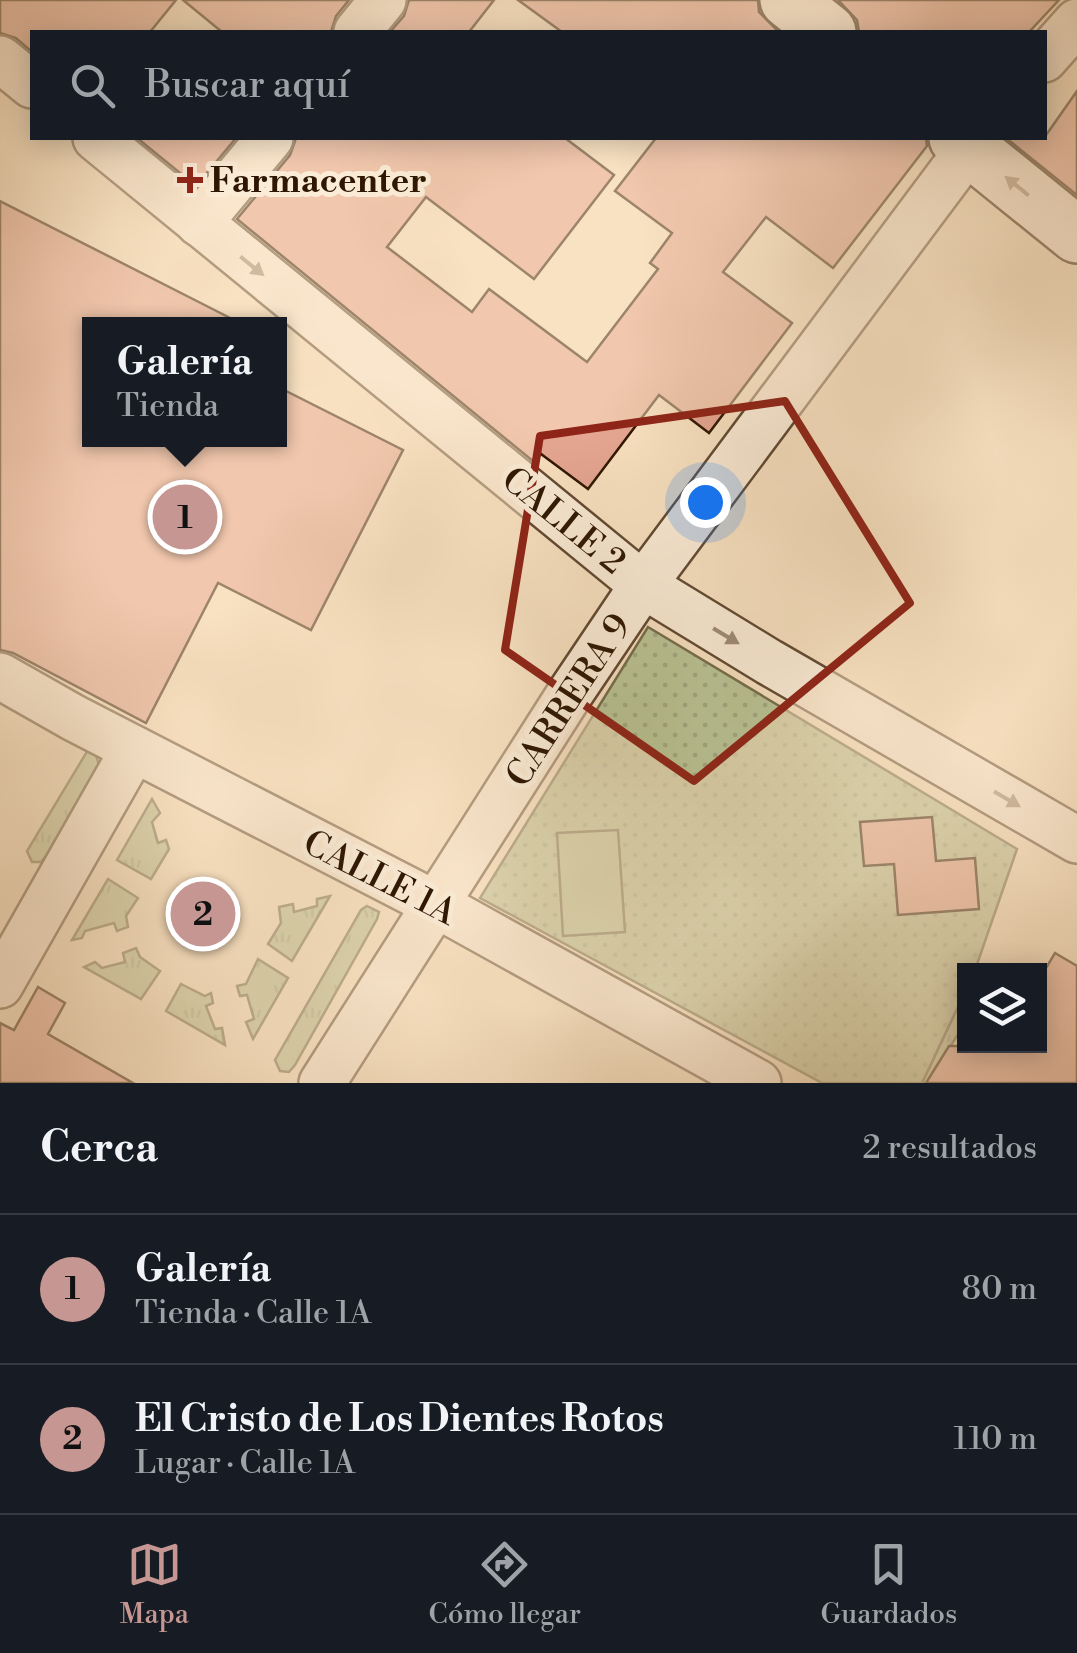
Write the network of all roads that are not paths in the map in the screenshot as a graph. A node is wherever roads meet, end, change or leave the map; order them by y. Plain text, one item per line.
1 (384, 0) edge
2 (788, 0) edge
3 (1077, 22) edge
4 (359, 30) edge
5 (826, 30) edge
6 (1047, 57) edge
7 (0, 58) edge
8 (30, 84) edge
9 (98, 140) edge
10 (268, 140) edge
11 (968, 141) edge
12 (199, 223) junction
13 (1077, 235) edge
14 (643, 585) junction
15 (0, 676) edge
16 (134, 749) junction
17 (1077, 840) edge
18 (437, 905) junction
19 (0, 985) edge
20 (322, 1083) edge
21 (758, 1083) edge

1 - 4 street
2 - 5 main road
3 - 6 street
7 - 8 street
9 - 12 street, CALLE 2
10 - 12 street
13 -> 11 main road
11 - 14 street, CARRERA 9
12 -> 14 street, CALLE 2
14 -> 17 street, CALLE 2
14 - 18 street, CARRERA 9
15 - 16 street, CALLE 1A
16 - 18 street, CALLE 1A
16 - 19 street
18 - 20 street, CARRERA 9
18 - 21 street, CALLE 1A

